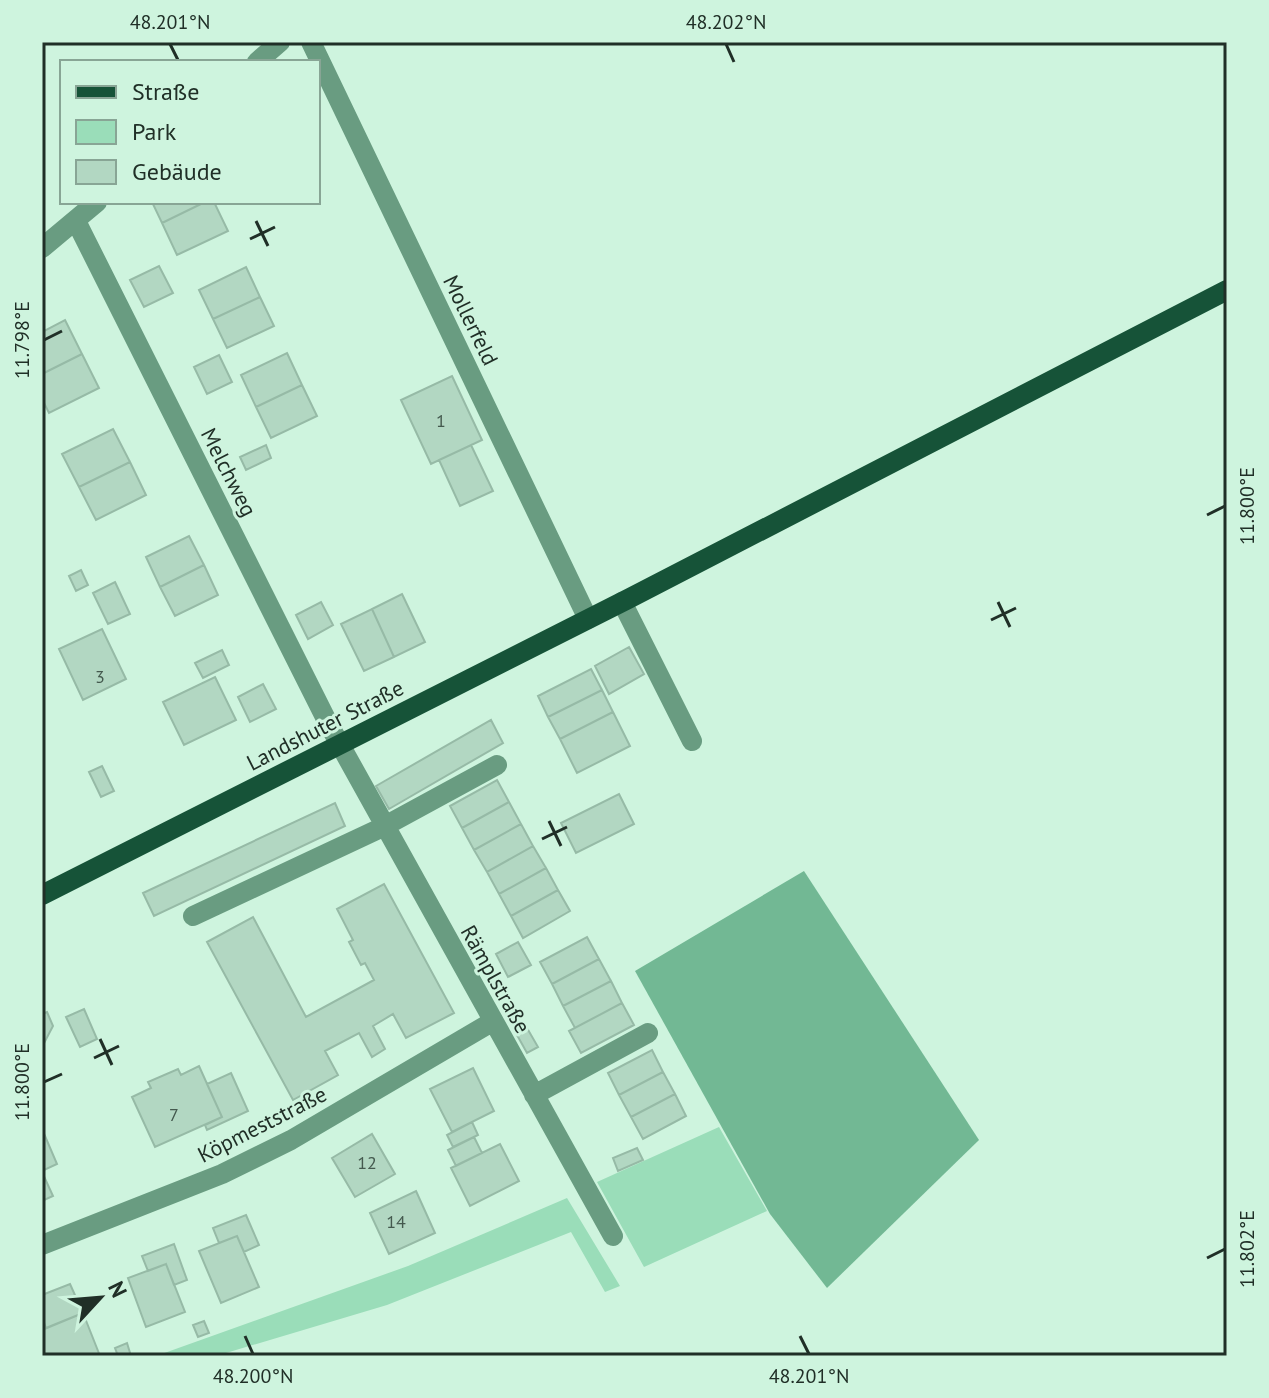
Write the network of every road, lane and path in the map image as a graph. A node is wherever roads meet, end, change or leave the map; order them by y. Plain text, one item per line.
1 (280, 42) edge
2 (259, 60) edge
3 (320, 61) edge
4 (95, 204) edge
5 (76, 221) junction
6 (42, 248) edge
7 (1227, 290) edge
8 (626, 600) junction
9 (588, 619) junction
10 (692, 741) dead end
11 (339, 744) junction
12 (497, 765) dead end
13 (383, 827) junction
14 (42, 895) edge
15 (193, 916) dead end
16 (492, 1022) junction
17 (648, 1033) dead end
18 (534, 1095) junction
19 (613, 1236) dead end
20 (42, 1245) edge

1 - 2 street
3 - 9 street, Mollerfeld
4 - 5 street
5 - 6 street
5 - 11 street, Melchweg
7 - 8 main road, Landshuter Straße
8 - 9 main road, Landshuter Straße
8 - 10 street
9 - 11 main road, Landshuter Straße
11 - 13 street, Rämplstraße
11 - 14 main road, Landshuter Straße
12 - 13 street
13 - 15 street
13 - 16 street, Rämplstraße
16 - 18 street, Rämplstraße
16 - 20 street, Köpmeststraße
17 - 18 street
18 - 19 street, Rämplstraße

